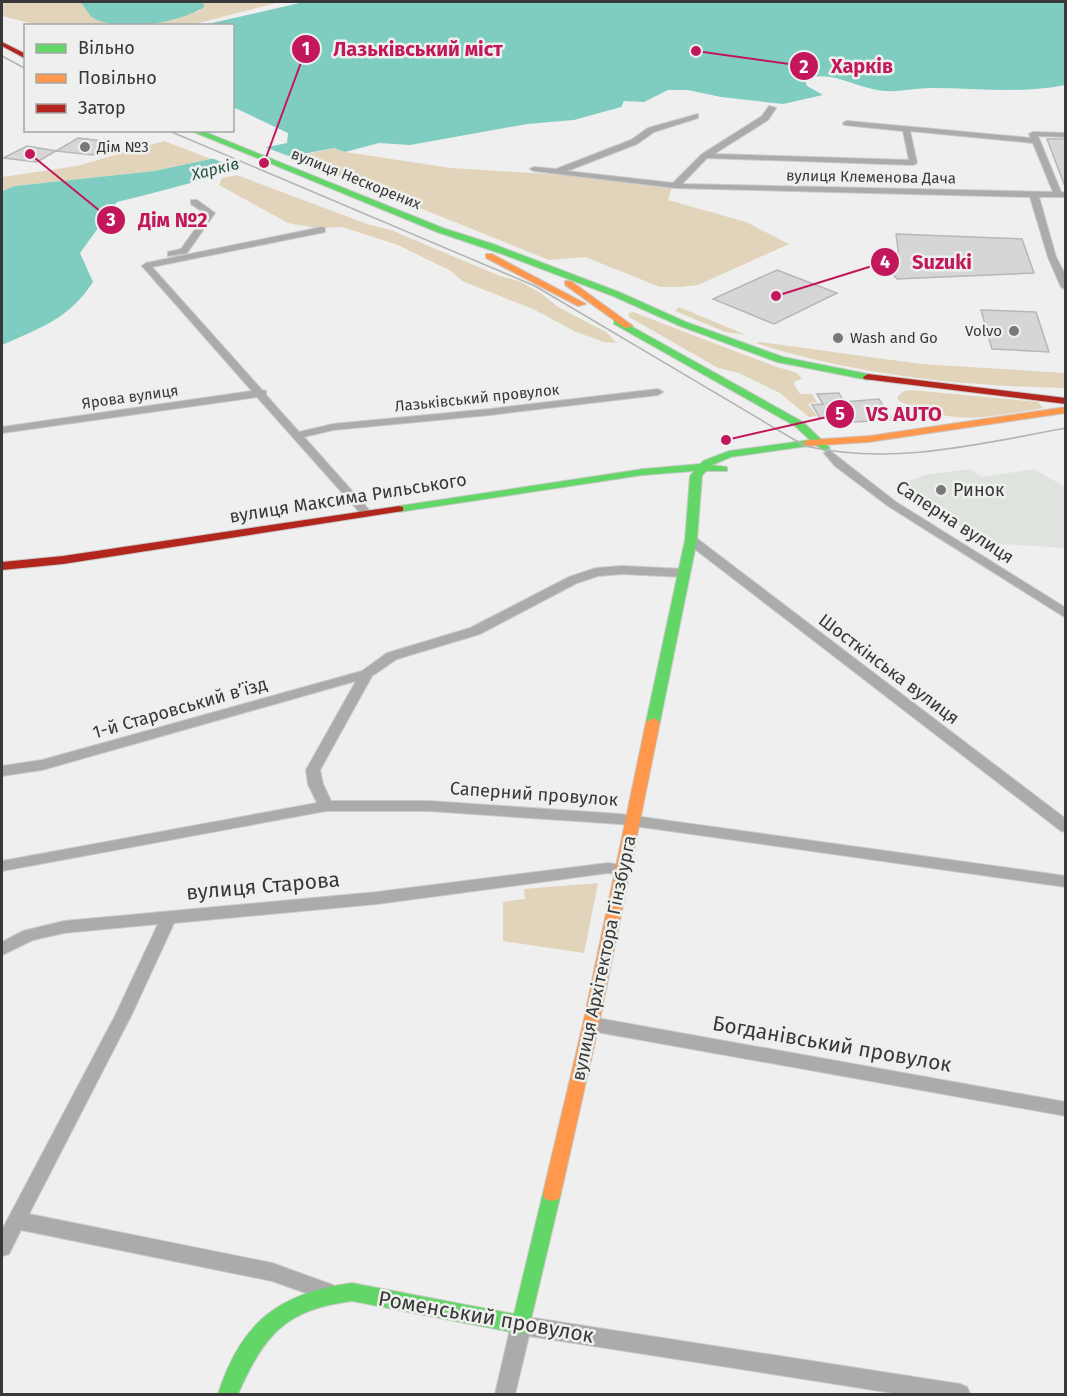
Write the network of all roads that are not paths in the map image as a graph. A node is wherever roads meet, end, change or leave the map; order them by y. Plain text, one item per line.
1 (2, 44) edge
2 (24, 56) edge
3 (772, 108) dead end
4 (695, 116) dead end
5 (847, 123) dead end
6 (906, 128) junction
7 (197, 132) edge
8 (1065, 135) edge
9 (1036, 141) junction
10 (705, 156) junction
11 (534, 169) dead end
12 (558, 172) junction
13 (675, 186) junction
14 (1034, 195) junction
15 (1062, 195) edge
16 (194, 201) dead end
17 (322, 231) dead end
18 (484, 248) junction
19 (1065, 255) edge
20 (1052, 257) junction
21 (146, 266) junction
22 (568, 283) junction
23 (1065, 287) edge
24 (652, 312) junction
25 (624, 323) junction
26 (942, 388) junction
27 (658, 392) dead end
28 (262, 393) junction
29 (1065, 394) edge
30 (1039, 399) junction
31 (1065, 400) edge
32 (1044, 413) junction
33 (1065, 417) edge
34 (2, 430) edge
35 (299, 435) junction
36 (825, 447) junction
37 (701, 467) junction
38 (723, 469) junction
39 (696, 483) junction
40 (366, 513) junction
41 (691, 540) junction
42 (2, 567) edge
43 (684, 573) junction
44 (1065, 614) edge
45 (367, 674) junction
46 (2, 771) edge
47 (326, 806) junction
48 (633, 821) junction
49 (1065, 826) edge
50 (2, 866) edge
51 (622, 870) junction
52 (1065, 882) edge
53 (169, 917) junction
54 (2, 949) edge
55 (591, 1024) junction
56 (1065, 1109) edge
57 (16, 1221) junction
58 (2, 1248) edge
59 (328, 1292) junction
60 (521, 1325) junction
61 (228, 1395) edge
62 (505, 1395) edge
63 (960, 1395) edge

1 - 2 main road
3 - 10 street
4 - 12 street
5 - 6 street
6 - 9 street
6 - 10 street
7 - 18 main road, вулиця Нескорених
8 - 9 street
9 - 15 street
10 - 13 street
11 - 12 street, вулиця Клеменова Дача
12 - 13 street, вулиця Клеменова Дача
13 - 14 street, вулиця Клеменова Дача
14 - 15 street, вулиця Клеменова Дача
14 - 20 street
16 - 21 street
17 - 21 street
18 - 22 main road
18 - 24 main road
18 - 25 main road, вулиця Нескорених
19 - 20 street
20 - 23 street
21 - 28 street
22 - 24 main road
22 - 25 main road, вулиця Нескорених
24 - 25 main road
24 - 26 main road
25 - 36 main road, вулиця Нескорених
26 - 29 main road
26 - 30 main road
27 - 35 street, Лазьківський провулок
28 - 34 street, Ярова вулиця
28 - 35 street
30 - 31 main road
30 - 32 main road
32 - 33 main road
32 - 36 main road
33 - 36 main road
35 - 40 street
36 - 37 main road, вулиця Максима Рильського
36 - 38 main road, вулиця Максима Рильського
36 - 44 street, Саперна вулиця
37 - 38 main road, вулиця Максима Рильського
37 - 39 main road
37 - 40 main road, вулиця Максима Рильського
38 - 39 main road, вулиця Максима Рильського
39 - 41 main road, вулиця Архітектора Гінзбурга
40 - 42 main road, вулиця Максима Рильського
41 - 43 main road, вулиця Архітектора Гінзбурга
41 - 49 street, Шосткінська вулиця
43 - 45 street
43 - 48 main road, вулиця Архітектора Гінзбурга
45 - 46 street, 1-й Старовський в’їзд
45 - 47 street
47 - 48 street, Саперний провулок
47 - 50 street, Саперний провулок
48 - 51 main road, вулиця Архітектора Гінзбурга
48 - 52 street, Саперний провулок
51 - 53 street, вулиця Старова
51 - 55 main road, вулиця Архітектора Гінзбурга
53 - 54 street
53 - 57 street, вулиця Старова
55 - 56 street, Богданівський провулок
55 - 60 main road, вулиця Архітектора Гінзбурга
57 - 58 street, вулиця Старова
57 - 59 street, Роменський провулок
59 - 60 main road, Роменський провулок
59 - 61 main road
60 - 62 street, вулиця Архітектора Гінзбурга
60 - 63 street, Роменський провулок

